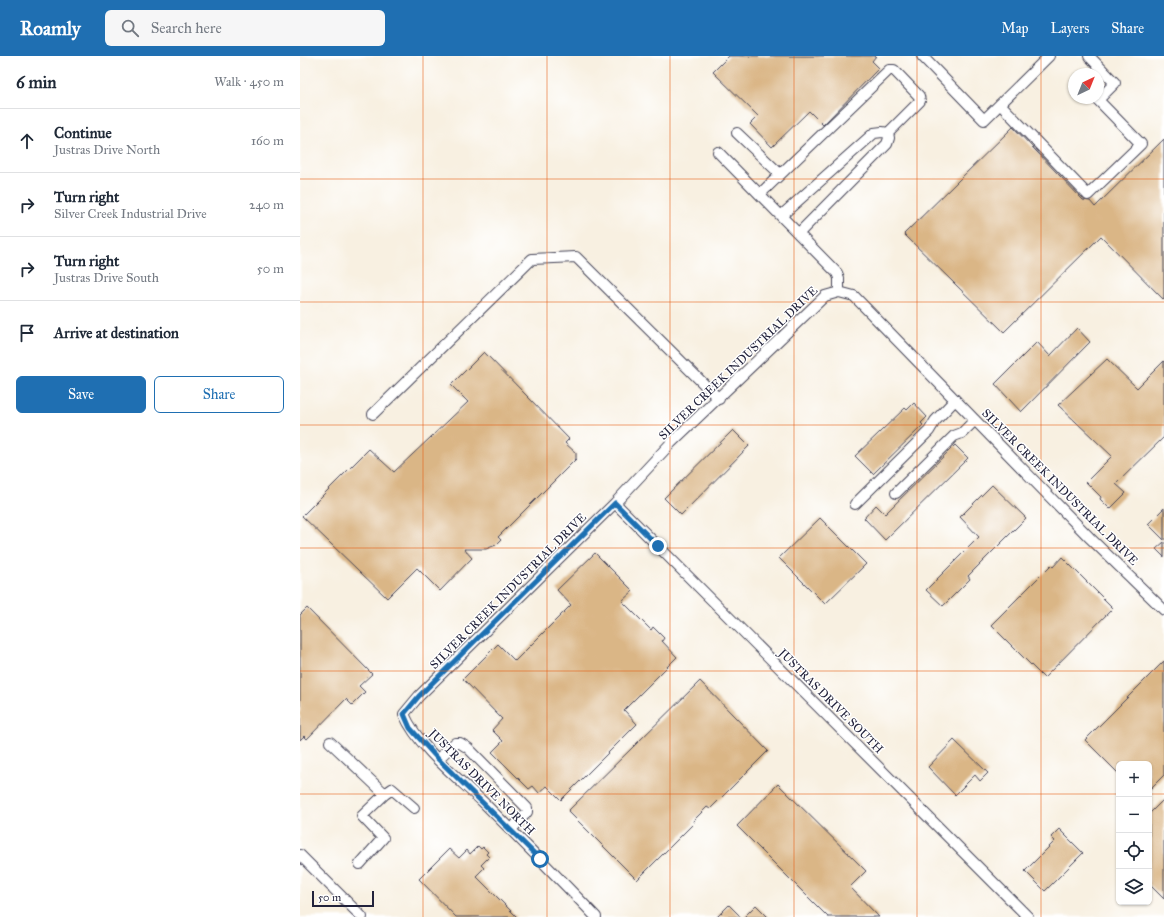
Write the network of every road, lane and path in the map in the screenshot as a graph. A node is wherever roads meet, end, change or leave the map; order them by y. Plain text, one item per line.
1 (922, 56) edge
2 (1049, 56) edge
3 (1089, 56) edge
4 (1000, 104) junction
5 (737, 133) dead end
6 (888, 133) junction
7 (718, 152) dead end
8 (780, 174) junction
9 (760, 194) junction
10 (782, 216) junction
11 (799, 233) junction
12 (838, 292) junction
13 (719, 399) junction
14 (955, 400) junction
15 (373, 414) dead end
16 (975, 420) junction
17 (896, 493) dead end
18 (615, 503) junction
19 (855, 504) dead end
20 (1164, 610) edge
21 (404, 714) joint
22 (330, 742) dead end
23 (438, 759) junction
24 (385, 794) junction
25 (414, 808) dead end
26 (511, 830) junction
27 (300, 855) edge
28 (360, 864) dead end
29 (362, 917) edge
30 (596, 917) edge
31 (1028, 917) edge

1 - 4 street
2 - 4 street
3 - 4 street
5 - 8 street
6 - 8 street
6 - 10 street
6 - 11 street
7 - 9 street
8 - 9 street
9 - 10 street
10 - 11 street
11 - 12 street
12 - 13 street, SILVER CREEK INDUSTRIAL DRIVE
12 - 14 street, SILVER CREEK INDUSTRIAL DRIVE
13 - 15 street
13 - 18 street, SILVER CREEK INDUSTRIAL DRIVE
14 - 16 street, SILVER CREEK INDUSTRIAL DRIVE
14 - 19 street
16 - 17 street
16 - 20 street, SILVER CREEK INDUSTRIAL DRIVE
18 - 21 street, SILVER CREEK INDUSTRIAL DRIVE
18 - 31 street, JUSTRAS DRIVE SOUTH
21 - 23 street, JUSTRAS DRIVE NORTH
22 - 24 street
23 - 26 street, JUSTRAS DRIVE NORTH
23 - 26 street
24 - 25 street
24 - 28 street
26 - 30 street, JUSTRAS DRIVE NORTH
27 - 29 street

